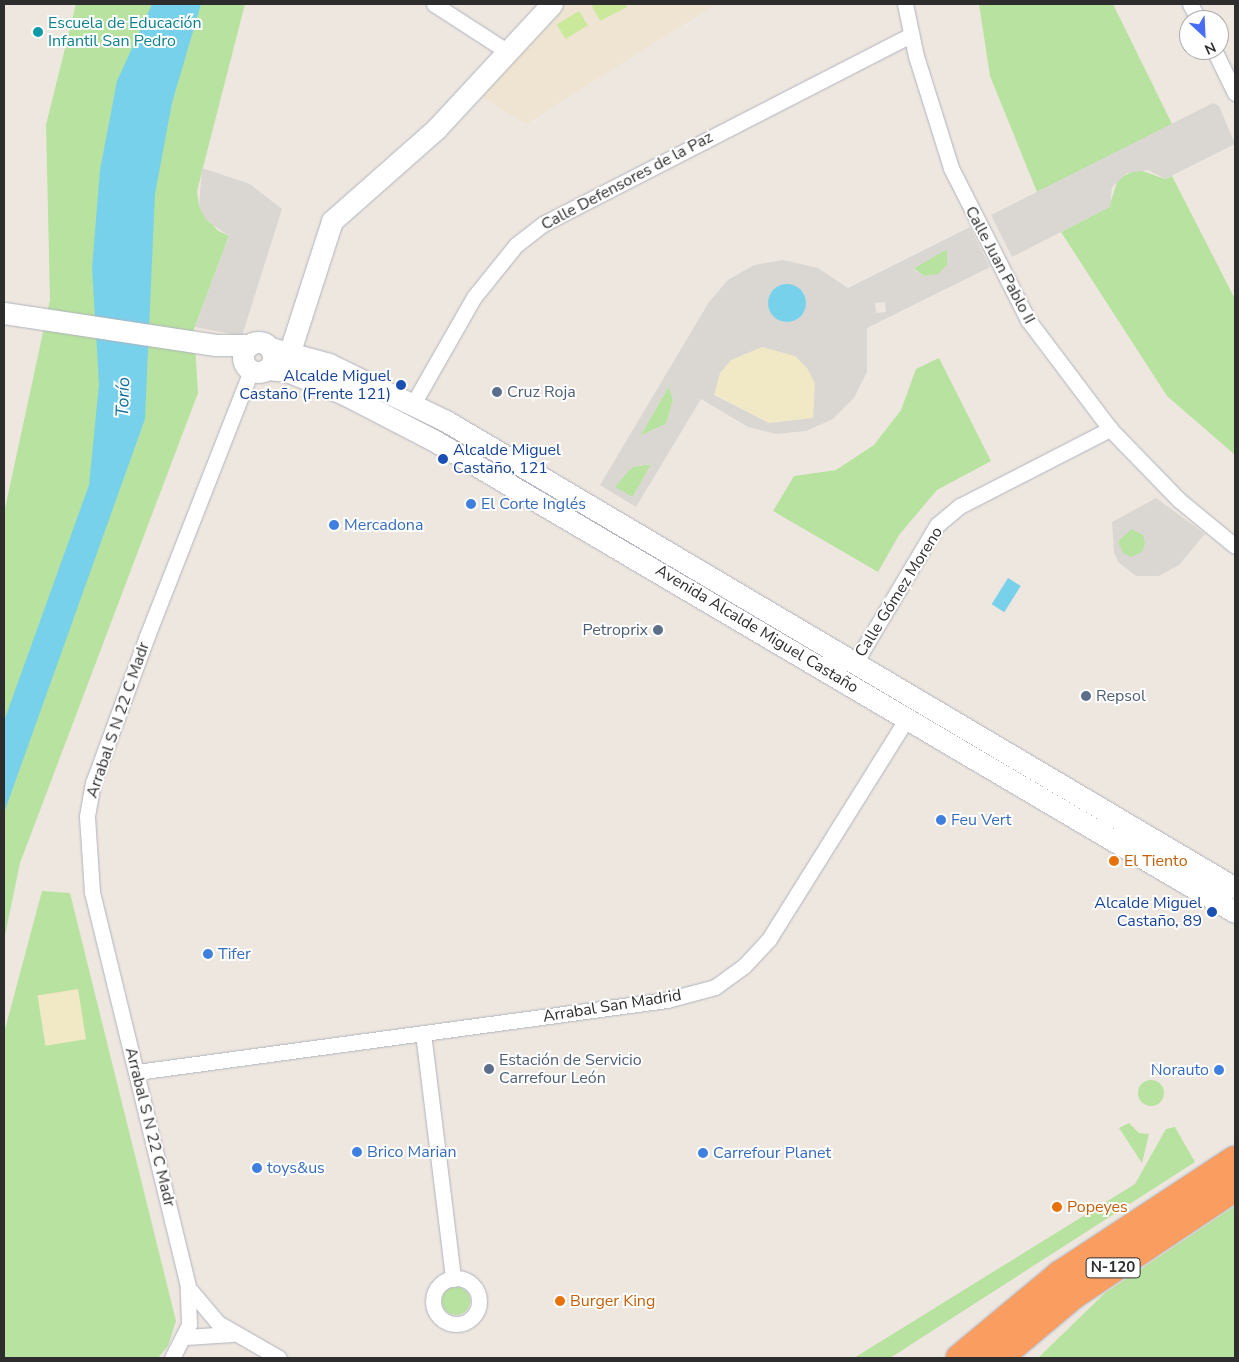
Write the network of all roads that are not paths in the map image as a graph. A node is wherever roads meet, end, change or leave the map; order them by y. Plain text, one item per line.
1 (434, 4) edge
2 (552, 4) edge
3 (905, 4) edge
4 (911, 35) junction
5 (505, 50) junction
6 (1219, 60) edge
7 (1235, 94) edge
8 (4, 312) edge
9 (262, 357) junction
10 (413, 404) junction
11 (1110, 429) junction
12 (1235, 546) edge
13 (815, 663) junction
14 (855, 663) junction
15 (887, 682) junction
16 (942, 713) junction
17 (907, 718) junction
18 (1235, 888) edge
19 (1235, 912) edge
20 (423, 1033) junction
21 (137, 1072) junction
22 (1235, 1160) edge
23 (1235, 1187) edge
24 (453, 1279) dead end
25 (188, 1286) junction
26 (236, 1335) junction
27 (186, 1337) junction
28 (172, 1358) edge
29 (279, 1358) edge
30 (960, 1358) edge
31 (998, 1358) edge

1 - 5 street
2 - 5 main road
3 - 4 street, Calle Juan Pablo II
4 - 10 street, Calle Defensores de la Paz
4 - 11 street, Calle Juan Pablo II
5 - 9 main road
6 - 7 street
8 - 9 main road, Avenida Alcalde Miguel Castaño
9 - 10 main road, Avenida Alcalde Miguel Castaño
9 - 13 main road, Avenida Alcalde Miguel Castaño
9 - 21 street, Arrabal S N 22 C Madr
10 - 14 main road, Avenida Alcalde Miguel Castaño
11 - 12 street, Calle Juan Pablo II
11 - 14 street, Calle Gómez Moreno
13 - 14 street, Calle Gómez Moreno
13 - 17 main road, Avenida Alcalde Miguel Castaño
14 - 15 main road, Avenida Alcalde Miguel Castaño
15 - 16 main road, Avenida Alcalde Miguel Castaño
15 - 17 street
16 - 17 street
16 - 18 main road, Avenida Alcalde Miguel Castaño
17 - 19 main road, Avenida Alcalde Miguel Castaño
17 - 20 street, Arrabal San Madrid
20 - 21 street, Arrabal San Madrid
20 - 24 street
21 - 25 street, Arrabal S N 22 C Madr
22 - 30 highway, N-120
23 - 31 highway, N-120
25 - 26 street, Arrabal S N 22 C Madr
25 - 27 street, Arrabal S N 22 C Madr
26 - 27 street, Arrabal S N 22 C Madr
26 - 29 street, Arrabal S N 22 C Madr
27 - 28 street, Arrabal S N 22 C Madr

